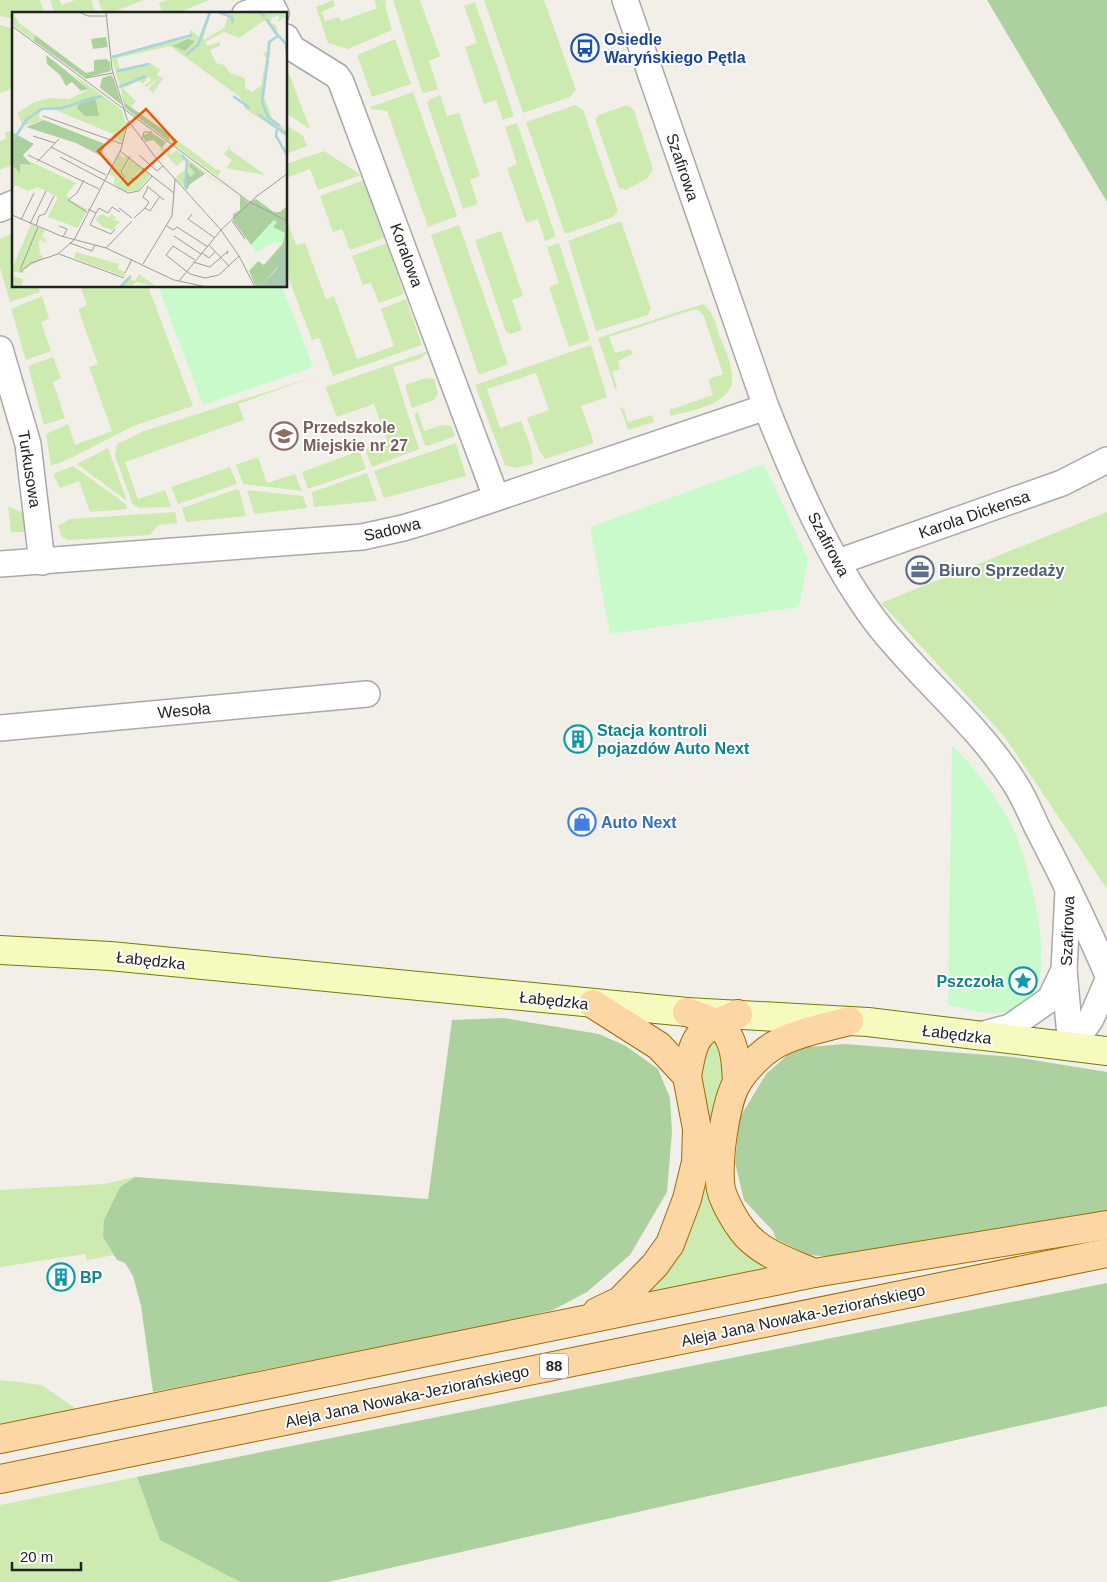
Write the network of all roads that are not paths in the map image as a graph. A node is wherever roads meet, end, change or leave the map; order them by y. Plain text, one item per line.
1 (625, 0) edge
2 (250, 12) edge
3 (275, 12) edge
4 (288, 41) edge
5 (12, 204) edge
6 (0, 208) edge
7 (0, 349) edge
8 (766, 406) junction
9 (1107, 460) edge
10 (496, 498) junction
11 (42, 562) junction
12 (838, 562) junction
13 (0, 564) edge
14 (367, 694) dead end
15 (0, 728) edge
16 (1068, 886) junction
17 (0, 950) edge
18 (1064, 970) junction
19 (1107, 973) edge
20 (1107, 982) edge
21 (593, 1004) junction
22 (726, 1019) junction
23 (849, 1021) junction
24 (976, 1036) junction
25 (1071, 1047) junction
26 (1107, 1050) edge
27 (687, 1076) junction
28 (737, 1083) junction
29 (1107, 1225) edge
30 (1107, 1253) edge
31 (814, 1273) junction
32 (578, 1321) junction
33 (0, 1439) edge
34 (0, 1479) edge

1 - 8 street, Szafirowa
2 - 3 street
4 - 10 street, Koralowa
5 - 6 street
7 - 11 street, Turkusowa
8 - 10 street, Sadowa
8 - 12 street, Szafirowa
9 - 12 street, Karola Dickensa
10 - 11 street, Sadowa
11 - 13 street, Sadowa
12 - 16 street, Szafirowa
14 - 15 street, Wesoła
16 - 18 street, Szafirowa
16 - 19 street
17 - 21 street, Łabędzka
18 - 24 street
18 - 25 street, Szafirowa
20 - 25 street
21 - 22 street, Łabędzka
21 - 27 main road
22 - 23 street, Łabędzka
22 - 27 main road
22 - 28 main road
23 - 24 street, Łabędzka
23 - 28 main road
24 - 25 street, Łabędzka
25 - 26 street, Łabędzka
27 - 32 main road
28 - 31 main road
29 - 31 main road
30 - 34 main road, Aleja Jana Nowaka-Jeziorańskiego / 88
31 - 32 main road
32 - 33 main road

